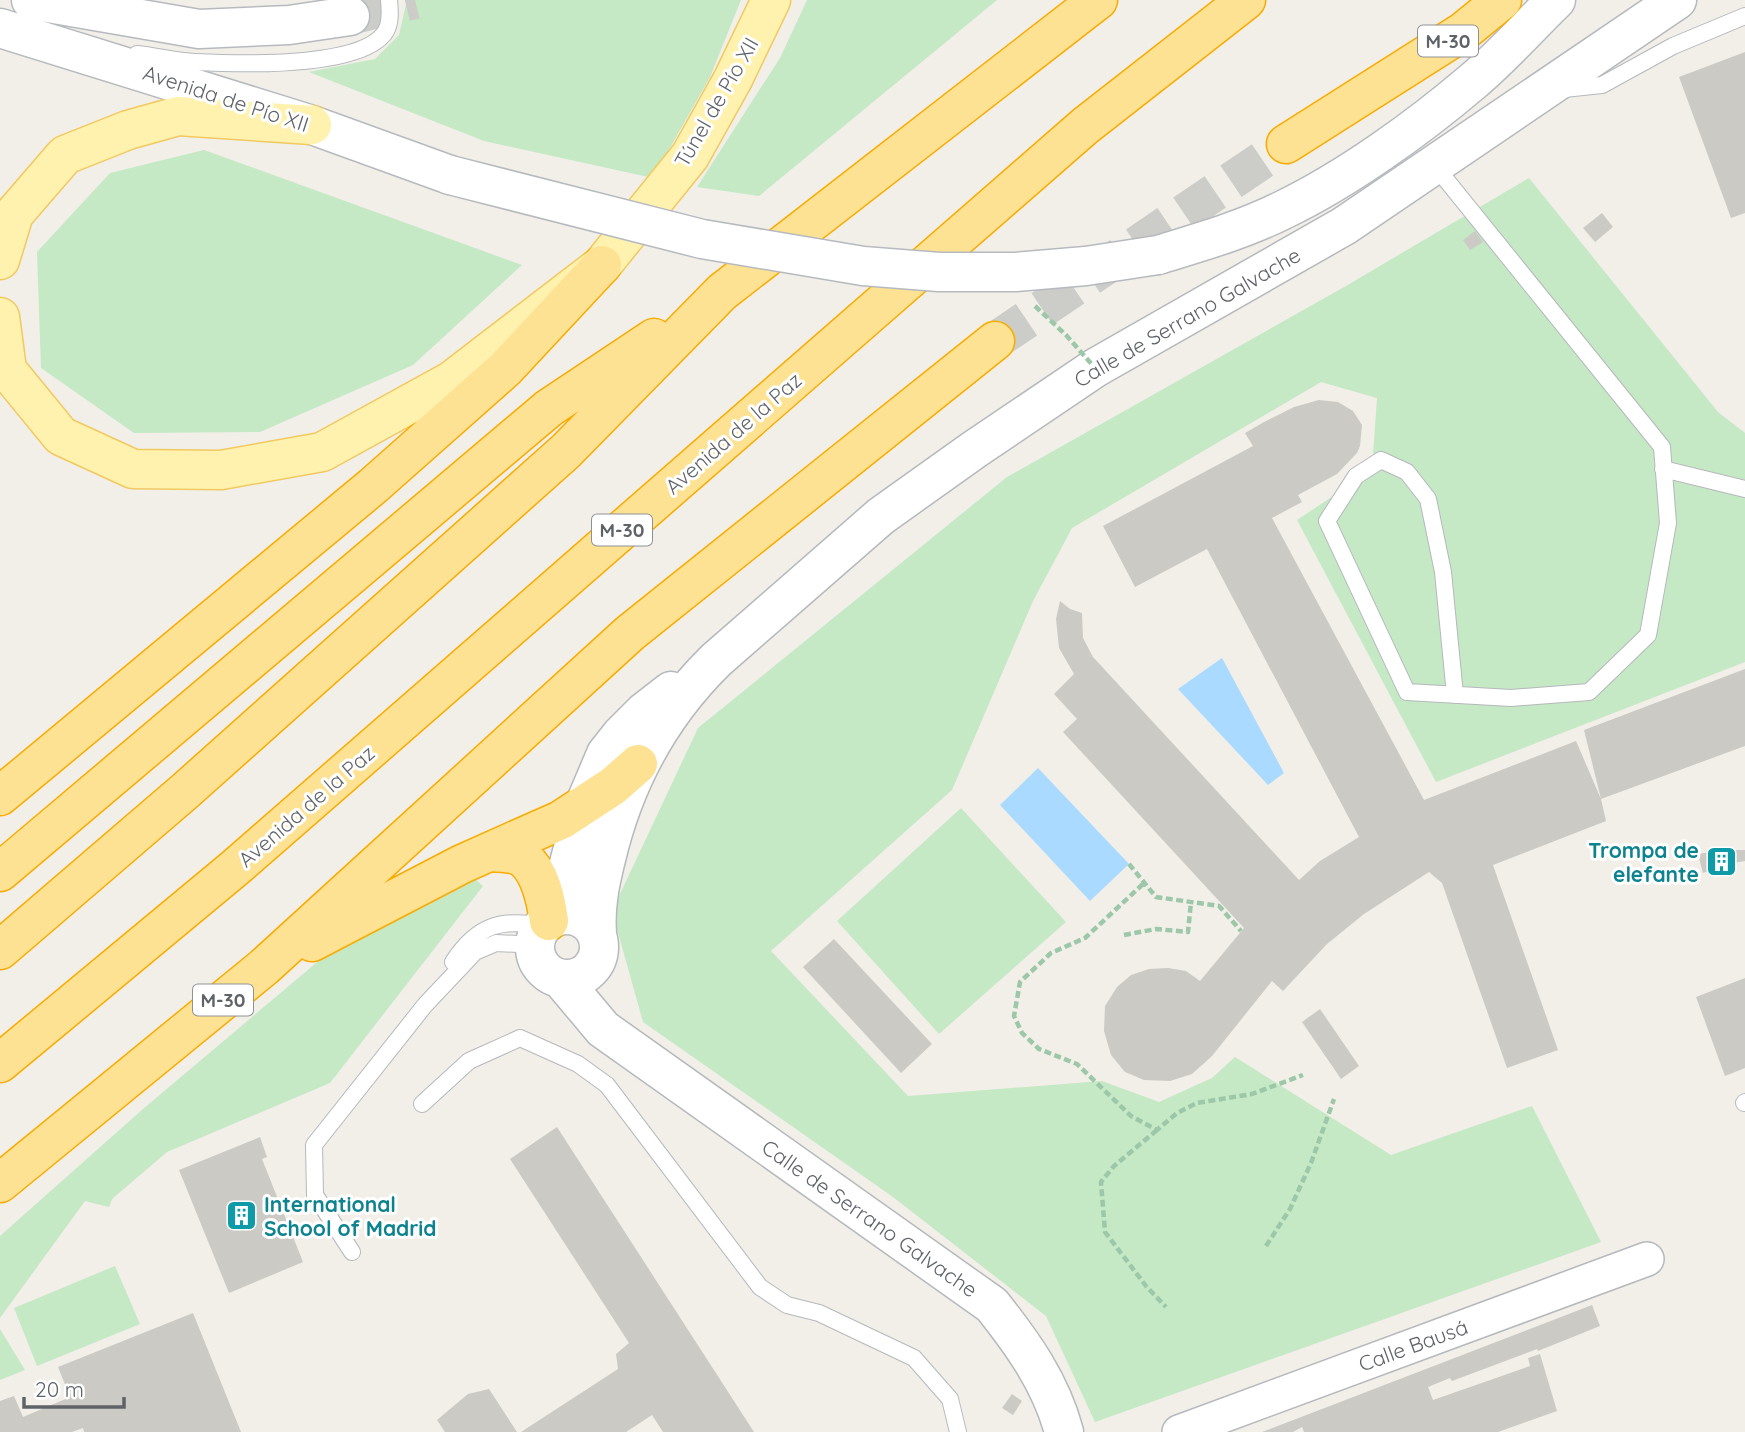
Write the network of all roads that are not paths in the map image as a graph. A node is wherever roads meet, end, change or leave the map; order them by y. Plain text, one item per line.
1 (31, 0) edge
2 (389, 0) edge
3 (771, 0) edge
4 (1098, 0) edge
5 (1246, 0) edge
6 (1473, 0) edge
7 (1502, 0) edge
8 (1556, 0) edge
9 (1677, 0) edge
10 (351, 16) tunnel mouth
11 (1745, 16) edge
12 (0, 28) edge
13 (48, 41) junction
14 (1393, 78) junction
15 (1541, 91) junction
16 (312, 125) junction
17 (1286, 144) tunnel mouth
18 (1435, 166) junction
19 (0, 260) edge
20 (602, 265) junction
21 (722, 292) junction
22 (0, 317) edge
23 (995, 341) tunnel mouth
24 (1663, 469) junction
25 (1745, 489) edge
26 (716, 660) junction
27 (1455, 695) junction
28 (638, 764) junction
29 (0, 796) edge
30 (584, 806) junction
31 (491, 852) junction
32 (0, 872) edge
33 (549, 939) junction
34 (596, 948) junction
35 (0, 950) edge
36 (264, 967) junction
37 (425, 1005) junction
38 (629, 1046) junction
39 (0, 1063) edge
40 (422, 1104) dead end
41 (0, 1183) edge
42 (352, 1252) dead end
43 (1647, 1259) dead end
44 (958, 1432) edge
45 (1064, 1432) edge
46 (1179, 1432) edge

1 - 10 street
2 - 13 lane
3 - 20 main road, Túnel de Pío XII
4 - 21 highway
5 - 39 highway, Avenida de la Paz / M-30
6 - 14 main road
7 - 14 highway, M-30
8 - 16 street, Avenida de Pío XII, bridge
9 - 15 street, Calle de Serrano Galvache
11 - 15 lane
12 - 13 street, Avenida de Pío XII
13 - 16 street, Avenida de Pío XII
14 - 17 highway, M-30
15 - 18 street, Calle de Serrano Galvache
16 - 19 main road
18 - 24 lane
18 - 26 street, Calle de Serrano Galvache
20 - 22 main road, Túnel de Pío XII
20 - 29 highway
21 - 32 highway
21 - 35 highway
23 - 36 highway, M-30
24 - 25 lane
24 - 27 lane
26 - 28 street, Calle de Serrano Galvache
26 - 30 street, Calle de Serrano Galvache
27 - 27 lane
28 - 30 highway
28 - 34 street, Calle de Serrano Galvache
30 - 31 highway
30 - 33 street, Calle de Serrano Galvache
31 - 33 highway
31 - 36 highway
33 - 34 street
33 - 34 street
33 - 37 lane
33 - 37 lane
33 - 38 street, Calle de Serrano Galvache
34 - 38 street, Calle de Serrano Galvache
36 - 41 highway, M-30
37 - 42 lane
38 - 45 street, Calle de Serrano Galvache
40 - 44 lane
43 - 46 street, Calle Bausá

